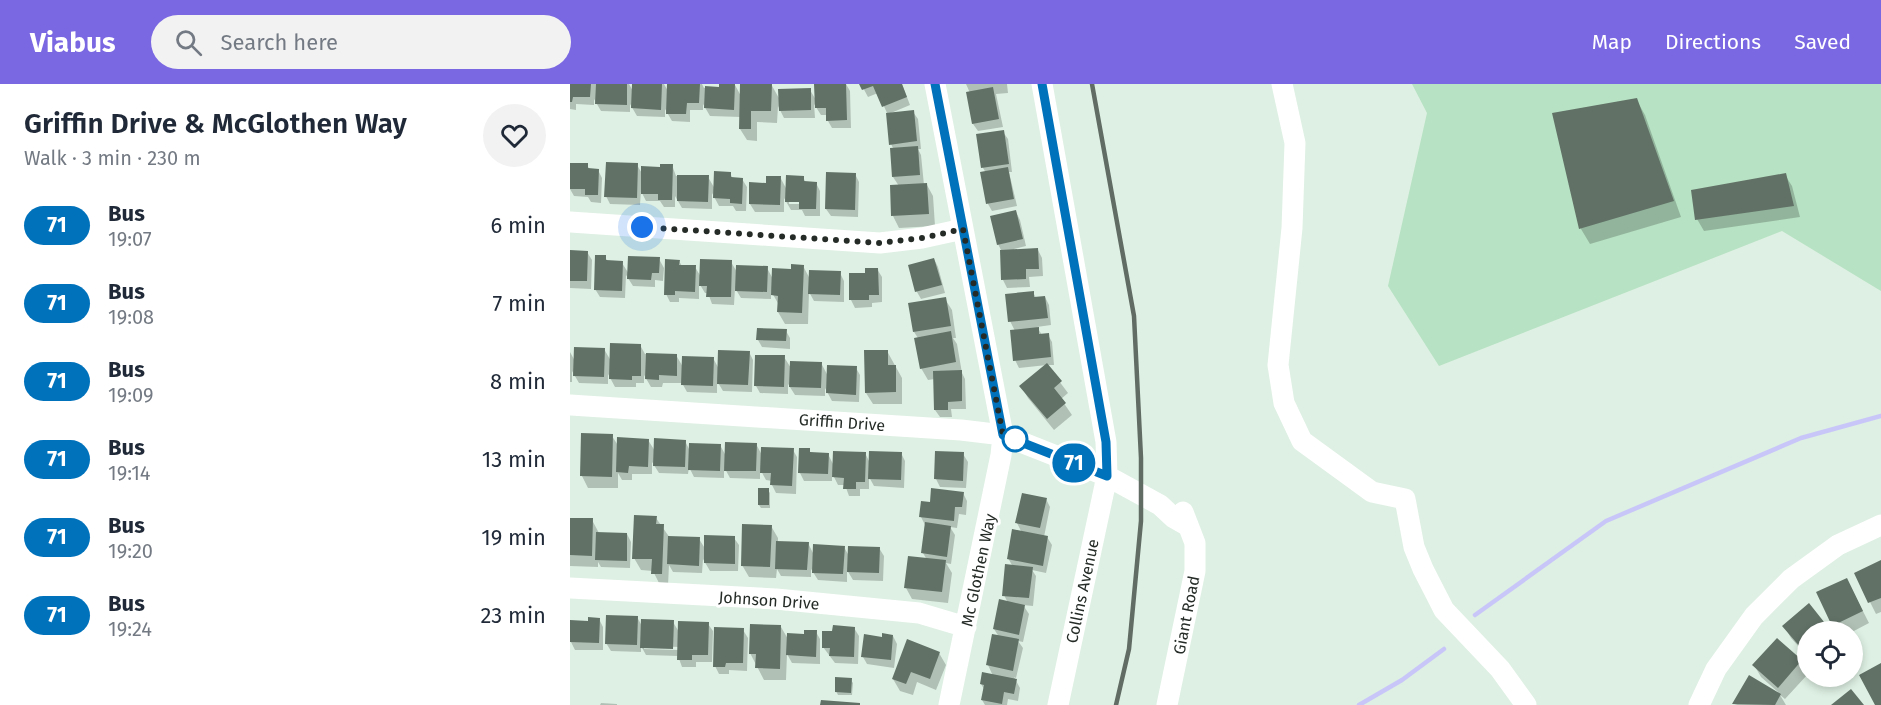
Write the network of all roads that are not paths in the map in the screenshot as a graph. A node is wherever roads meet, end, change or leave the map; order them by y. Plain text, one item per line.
1 (935, 84) edge
2 (1042, 84) edge
3 (1282, 84) edge
4 (570, 222) edge
5 (963, 229) junction
6 (570, 405) edge
7 (1003, 435) junction
8 (1107, 476) junction
9 (1881, 525) edge
10 (570, 588) edge
11 (966, 627) junction
12 (949, 705) edge
13 (1058, 705) edge
14 (1167, 705) edge
15 (1526, 705) edge
16 (1698, 705) edge

1 - 5 street, Mc Glothen Way
2 - 8 street, Collins Avenue
3 - 15 street
4 - 5 street
5 - 7 street, Mc Glothen Way
6 - 7 street, Griffin Drive
7 - 8 street, Griffin Drive
7 - 11 street, Mc Glothen Way
8 - 13 street, Collins Avenue
8 - 14 street, Giant Road
9 - 16 street
10 - 11 street, Johnson Drive
11 - 12 street, Mc Glothen Way

